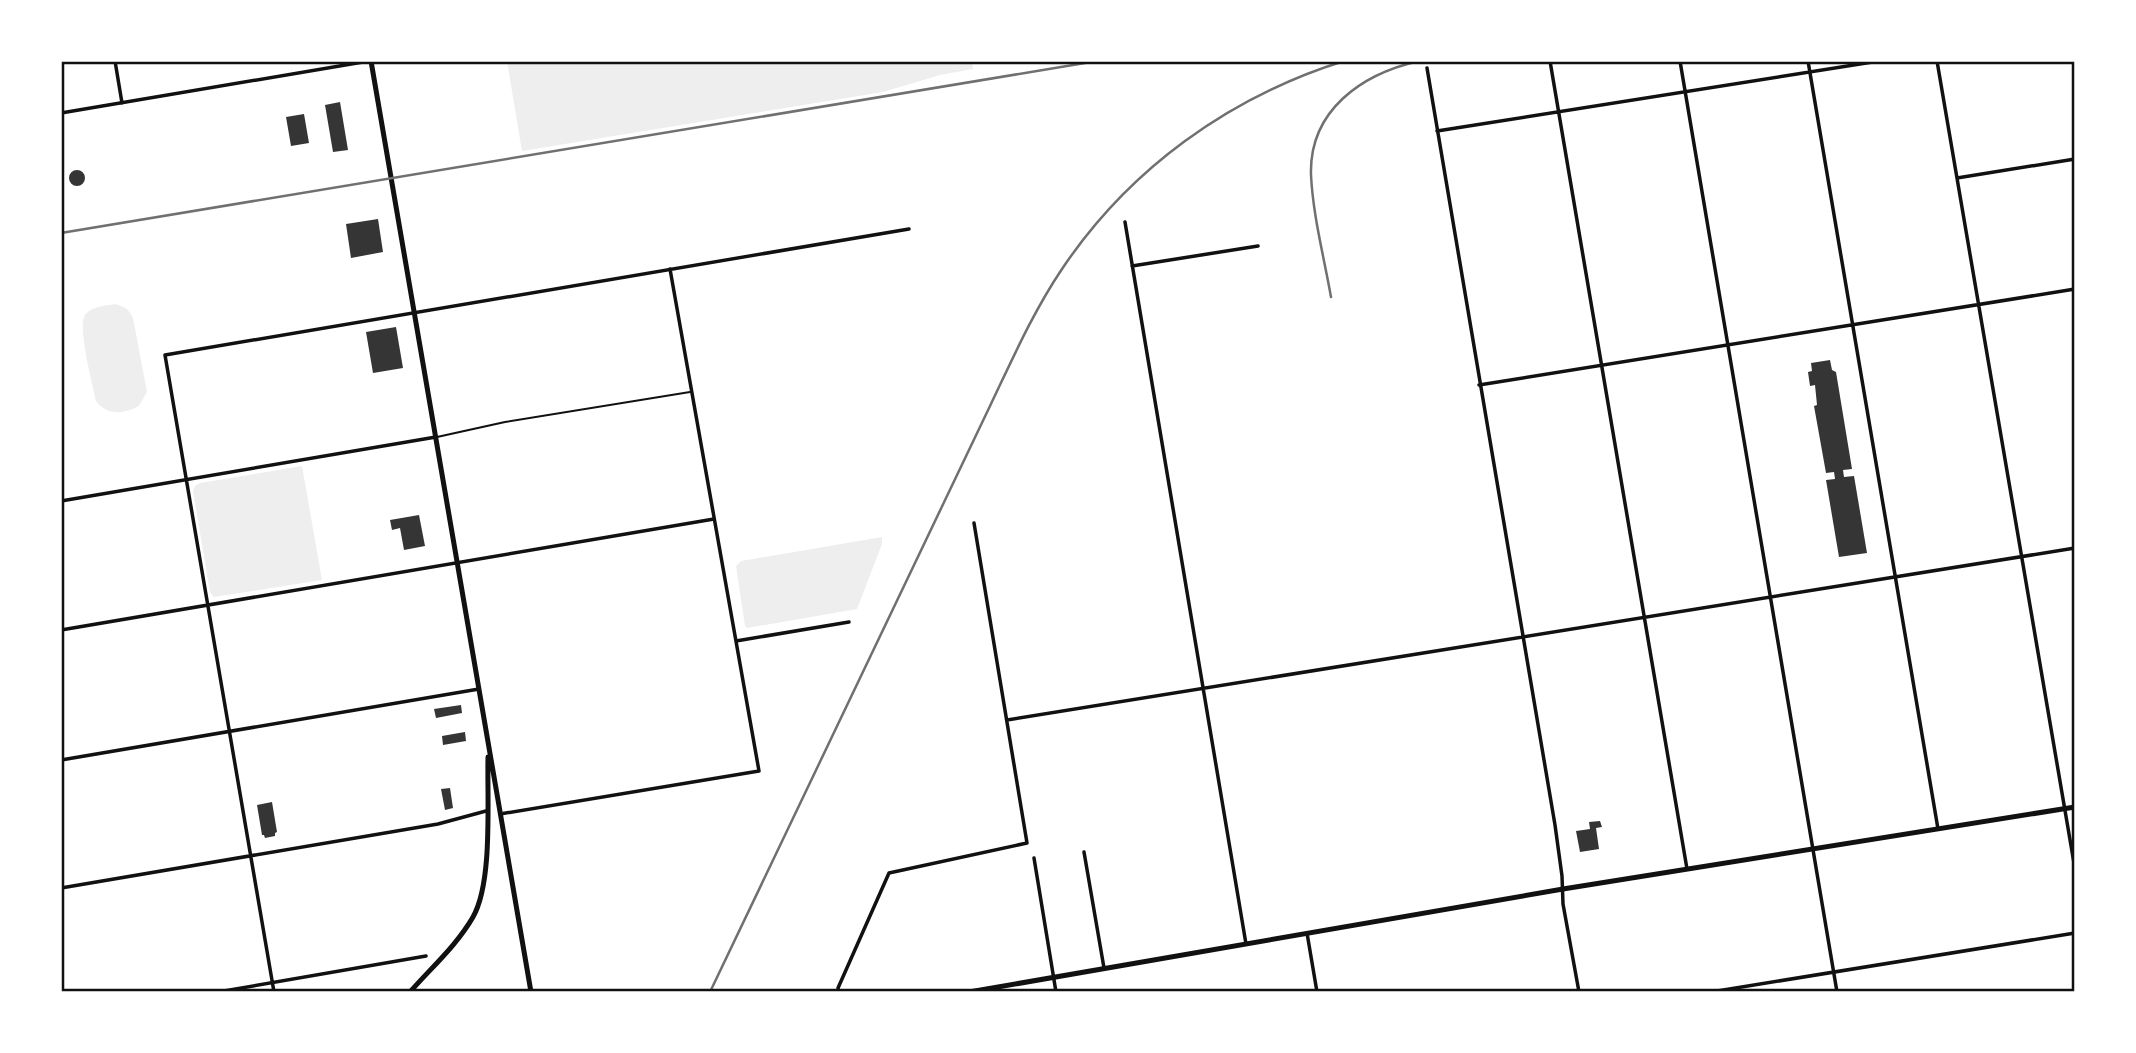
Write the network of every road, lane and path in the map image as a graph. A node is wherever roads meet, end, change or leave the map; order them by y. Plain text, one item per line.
1 (115, 61) edge
2 (370, 61) edge
3 (1550, 61) edge
4 (1680, 61) edge
5 (1808, 61) edge
6 (1879, 61) edge
7 (1937, 61) edge
8 (1427, 68) dead end
9 (1810, 72) junction
10 (1685, 92) junction
11 (122, 103) junction
12 (1558, 112) junction
13 (61, 113) edge
14 (1437, 131) junction
15 (2075, 159) edge
16 (1957, 178) junction
17 (1125, 222) dead end
18 (909, 229) dead end
19 (1258, 246) dead end
20 (1132, 266) junction
21 (670, 269) junction
22 (2075, 289) edge
23 (1979, 304) junction
24 (414, 311) junction
25 (1853, 324) junction
26 (1728, 344) junction
27 (1601, 365) junction
28 (1479, 385) junction
29 (692, 392) junction
30 (436, 437) junction
31 (186, 480) junction
32 (61, 501) edge
33 (714, 519) junction
34 (974, 523) dead end
35 (2075, 548) edge
36 (2021, 557) junction
37 (458, 563) junction
38 (1896, 577) junction
39 (1771, 597) junction
40 (208, 605) junction
41 (1645, 618) junction
42 (849, 622) dead end
43 (61, 630) edge
44 (1521, 637) junction
45 (736, 641) junction
46 (1203, 688) junction
47 (479, 689) junction
48 (1007, 720) junction
49 (229, 731) junction
50 (488, 744) junction
51 (61, 760) edge
52 (2075, 807) edge
53 (2064, 809) junction
54 (486, 811) junction
55 (500, 814) junction
56 (1938, 829) junction
57 (1813, 849) junction
58 (1084, 852) dead end
59 (251, 856) junction
60 (1034, 858) dead end
61 (1687, 869) junction
62 (2075, 869) edge
63 (61, 888) edge
64 (1563, 889) junction
65 (1307, 933) junction
66 (2075, 933) edge
67 (1246, 944) junction
68 (426, 956) dead end
69 (1104, 968) junction
70 (1834, 972) junction
71 (1053, 977) junction
72 (273, 983) junction
73 (218, 992) edge
74 (274, 992) edge
75 (410, 992) edge
76 (531, 992) edge
77 (839, 992) edge
78 (970, 992) edge
79 (1056, 992) edge
80 (1317, 992) edge
81 (1578, 992) edge
82 (1711, 992) edge
83 (1837, 992) edge

1 - 11 street
2 - 11 street
2 - 24 main road
3 - 12 street
4 - 10 street
5 - 9 street
6 - 9 street
7 - 16 street
8 - 14 street
9 - 10 street
9 - 25 street
10 - 12 street
10 - 26 street
11 - 13 street
12 - 14 street
12 - 27 street
14 - 28 street
15 - 16 street
16 - 23 street
17 - 20 street
18 - 21 street
19 - 20 street
20 - 46 street
21 - 24 street
21 - 29 street
22 - 23 street
23 - 25 street
23 - 36 street
24 - 30 main road
24 - 31 street
25 - 26 street
25 - 38 street
26 - 27 street
26 - 39 street
27 - 28 street
27 - 41 street
28 - 44 street
29 - 30 lane
29 - 33 street
30 - 31 street
30 - 37 main road
31 - 32 street
31 - 40 street
33 - 37 street
33 - 45 street
34 - 48 street
35 - 36 street
36 - 38 street
36 - 53 street
37 - 40 street
37 - 47 main road
38 - 39 street
38 - 56 street
39 - 41 street
39 - 57 street
40 - 43 street
40 - 49 street
41 - 44 street
41 - 61 street
42 - 45 street
44 - 46 street
44 - 64 street
45 - 55 street
46 - 48 street
46 - 67 street
47 - 49 street
47 - 50 main road
48 - 77 street
49 - 51 street
49 - 59 street
50 - 54 main road
50 - 55 main road
52 - 53 main road
53 - 56 main road
53 - 62 street
54 - 59 street
54 - 75 main road
55 - 76 main road
56 - 57 main road
57 - 61 main road
57 - 70 street
58 - 69 street
59 - 63 street
59 - 72 street
60 - 71 street
61 - 64 main road
64 - 65 main road
64 - 81 street
65 - 67 main road
65 - 80 street
66 - 70 street
67 - 69 main road
68 - 72 street
69 - 71 main road
70 - 82 street
70 - 83 street
71 - 78 main road
71 - 79 street
72 - 73 street
72 - 74 street

